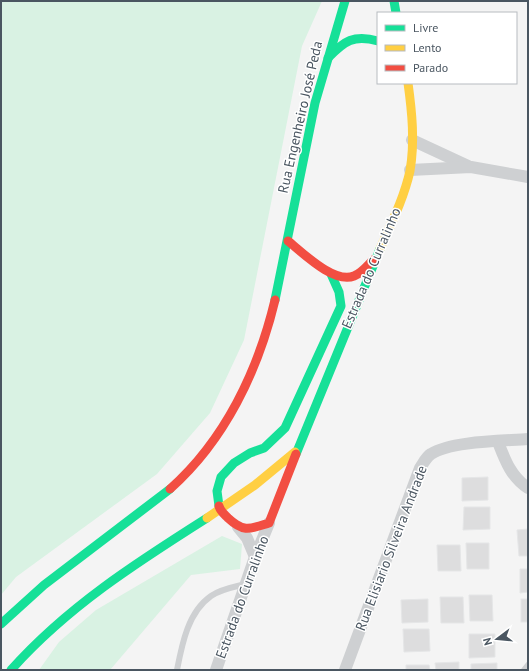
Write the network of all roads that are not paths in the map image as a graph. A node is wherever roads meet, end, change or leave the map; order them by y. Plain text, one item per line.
1 (345, 1) edge
2 (394, 1) edge
3 (396, 12) edge
4 (377, 41) edge
5 (324, 63) junction
6 (408, 84) edge
7 (412, 140) junction
8 (471, 167) junction
9 (410, 170) junction
10 (528, 177) edge
11 (288, 241) junction
12 (378, 256) junction
13 (331, 274) junction
14 (528, 439) edge
15 (498, 442) junction
16 (299, 448) junction
17 (528, 488) edge
18 (220, 510) junction
19 (269, 523) junction
20 (238, 527) junction
21 (255, 557) junction
22 (246, 584) junction
23 (1, 624) edge
24 (528, 665) edge
25 (11, 670) edge
26 (177, 670) edge
27 (216, 670) edge
28 (345, 670) edge
29 (524, 670) edge

1 - 5 street, Rua Engenheiro José Peda
2 - 3 street
4 - 5 street
5 - 11 street, Rua Engenheiro José Peda
6 - 7 street, Estrada do Curralinho
7 - 8 street
7 - 9 street, Estrada do Curralinho
8 - 9 street
8 - 10 street
9 - 12 street, Estrada do Curralinho
11 - 13 street
11 - 23 street, Rua Engenheiro José Peda
12 - 13 street
12 - 16 street, Estrada do Curralinho
13 - 18 street
14 - 15 street, Rua Elisiario Silveira Andrade
15 - 17 street
15 - 28 street, Rua Elisiario Silveira Andrade
16 - 18 street
16 - 19 street, Estrada do Curralinho
18 - 20 street
18 - 25 street
19 - 20 street
19 - 21 street, Estrada do Curralinho
20 - 21 street
21 - 22 street, Estrada do Curralinho
22 - 26 lane
22 - 27 street, Estrada do Curralinho
24 - 29 lane

